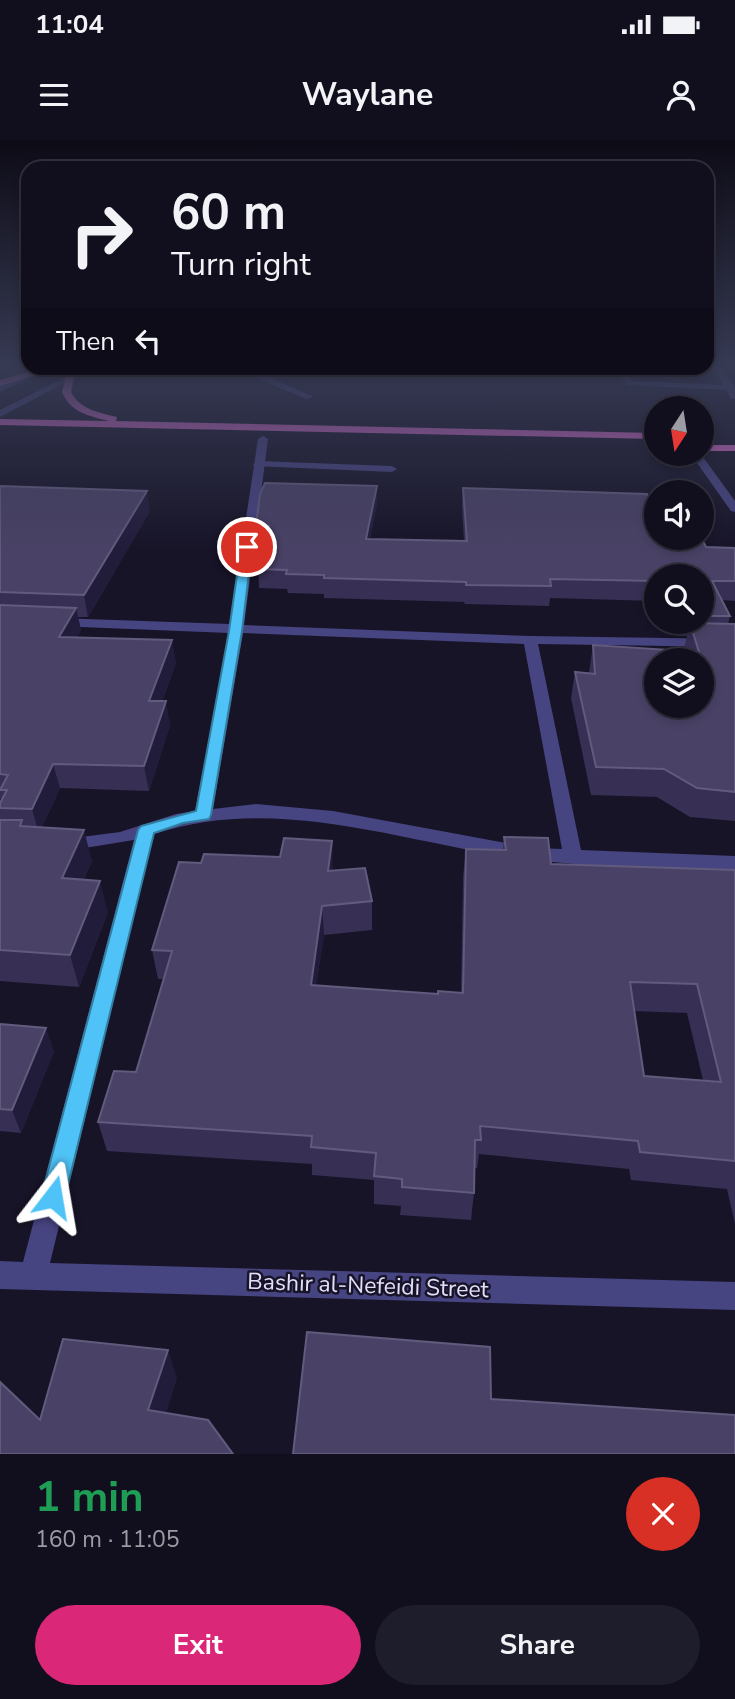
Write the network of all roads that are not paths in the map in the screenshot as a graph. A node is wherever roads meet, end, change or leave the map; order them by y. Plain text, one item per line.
1 (177, 427) edge
2 (0, 433) edge
3 (644, 436) edge
4 (714, 437) edge
5 (735, 437) edge
6 (263, 439) junction
7 (644, 447) edge
8 (714, 448) edge
9 (735, 448) edge
10 (258, 464) junction
11 (704, 466) edge
12 (392, 470) dead end
13 (735, 509) edge
14 (43, 622) edge
15 (236, 631) junction
16 (530, 640) junction
17 (735, 643) edge
18 (203, 815) junction
19 (146, 830) junction
20 (54, 844) edge
21 (573, 857) junction
22 (735, 863) edge
23 (0, 1275) edge
24 (33, 1276) junction
25 (735, 1296) edge

1 - 3 highway
2 - 6 highway
4 - 5 highway
6 - 7 highway
6 - 10 street
8 - 9 highway
10 - 12 street
10 - 15 street
11 - 13 street
14 - 15 street
15 - 16 street
15 - 18 street
16 - 17 street
16 - 21 street
18 - 19 street
18 - 21 street
19 - 20 street
19 - 24 street
21 - 22 street
23 - 24 street, Bashir al-Nefeidi Street
24 - 25 street, Bashir al-Nefeidi Street

